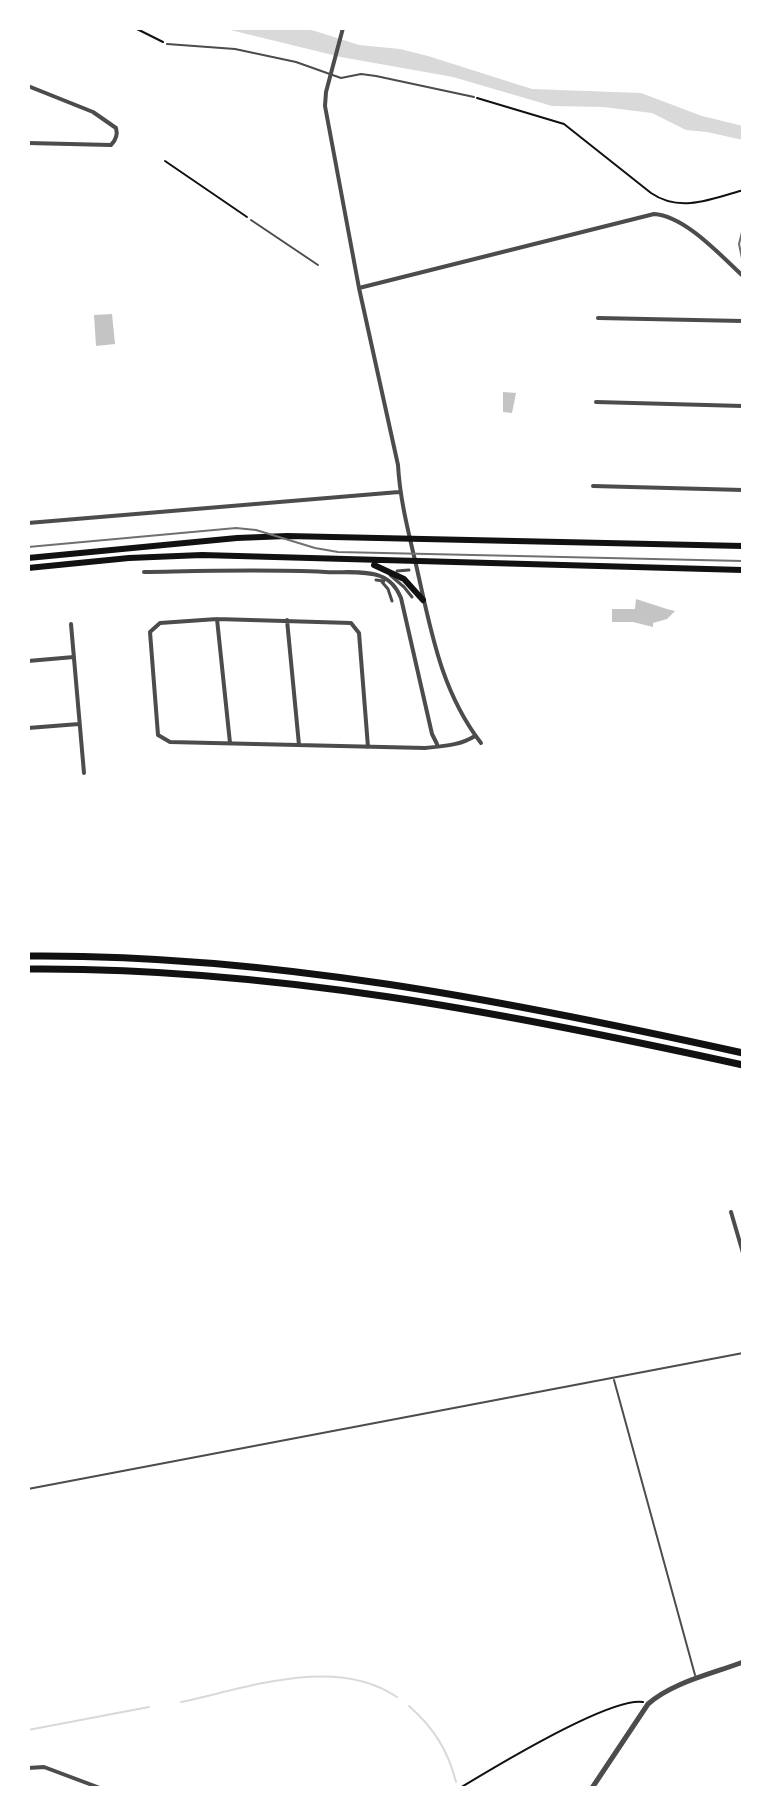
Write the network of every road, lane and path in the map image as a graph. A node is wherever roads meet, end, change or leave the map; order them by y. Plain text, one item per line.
1 (135, 28) edge
2 (342, 28) edge
3 (167, 44) joint
4 (330, 75) junction
5 (28, 86) edge
6 (474, 97) joint
7 (28, 143) edge
8 (165, 161) dead end
9 (743, 190) edge
10 (672, 204) junction
11 (668, 215) junction
12 (251, 220) joint
13 (318, 265) dead end
14 (743, 276) edge
15 (359, 288) junction
16 (598, 318) dead end
17 (743, 321) edge
18 (596, 402) dead end
19 (743, 406) edge
20 (593, 486) dead end
21 (743, 490) edge
22 (399, 492) junction
23 (28, 523) edge
24 (410, 538) junction
25 (743, 546) edge
26 (28, 558) edge
27 (359, 562) junction
28 (416, 562) junction
29 (28, 568) edge
30 (399, 569) dead end
31 (409, 570) dead end
32 (743, 570) edge
33 (144, 572) dead end
34 (390, 575) dead end
35 (376, 580) dead end
36 (412, 597) dead end
37 (423, 600) junction
38 (392, 601) dead end
39 (217, 619) junction
40 (287, 620) junction
41 (71, 624) dead end
42 (74, 657) junction
43 (28, 661) edge
44 (79, 724) junction
45 (28, 728) edge
46 (475, 736) junction
47 (230, 743) junction
48 (481, 743) dead end
49 (437, 744) junction
50 (299, 745) junction
51 (368, 747) junction
52 (84, 773) dead end
53 (28, 956) edge
54 (28, 969) edge
55 (743, 1053) edge
56 (743, 1065) edge
57 (731, 1212) dead end
58 (743, 1253) edge
59 (743, 1353) edge
60 (613, 1378) junction
61 (28, 1489) edge
62 (743, 1662) edge
63 (696, 1680) junction
64 (648, 1704) junction
65 (28, 1768) edge
66 (100, 1788) edge
67 (460, 1788) edge
68 (592, 1788) edge

1 - 3 path
2 - 4 street
3 - 4 lane
4 - 6 lane
4 - 15 street
5 - 7 street
6 - 10 path
8 - 12 path
9 - 10 path
10 - 11 path
11 - 14 street
11 - 15 street
12 - 13 lane
15 - 22 street
16 - 17 street
18 - 19 street
20 - 21 street
22 - 23 street
22 - 24 street
24 - 25 main road
24 - 26 main road
24 - 28 street
27 - 28 main road
27 - 29 main road
27 - 37 main road
28 - 32 main road
28 - 37 street
30 - 31 street
33 - 49 street
34 - 36 street
35 - 38 street
37 - 46 street
39 - 40 street
39 - 47 street
39 - 47 street
40 - 50 street
40 - 51 street
41 - 42 street
42 - 43 street
42 - 44 street
44 - 45 street
44 - 52 street
46 - 48 street
46 - 49 street
47 - 50 street
49 - 51 street
50 - 51 street
53 - 55 highway
54 - 56 highway
57 - 58 street
59 - 60 lane
60 - 61 lane
60 - 63 lane
62 - 63 street
63 - 64 street
64 - 67 path
64 - 68 street
65 - 66 street

